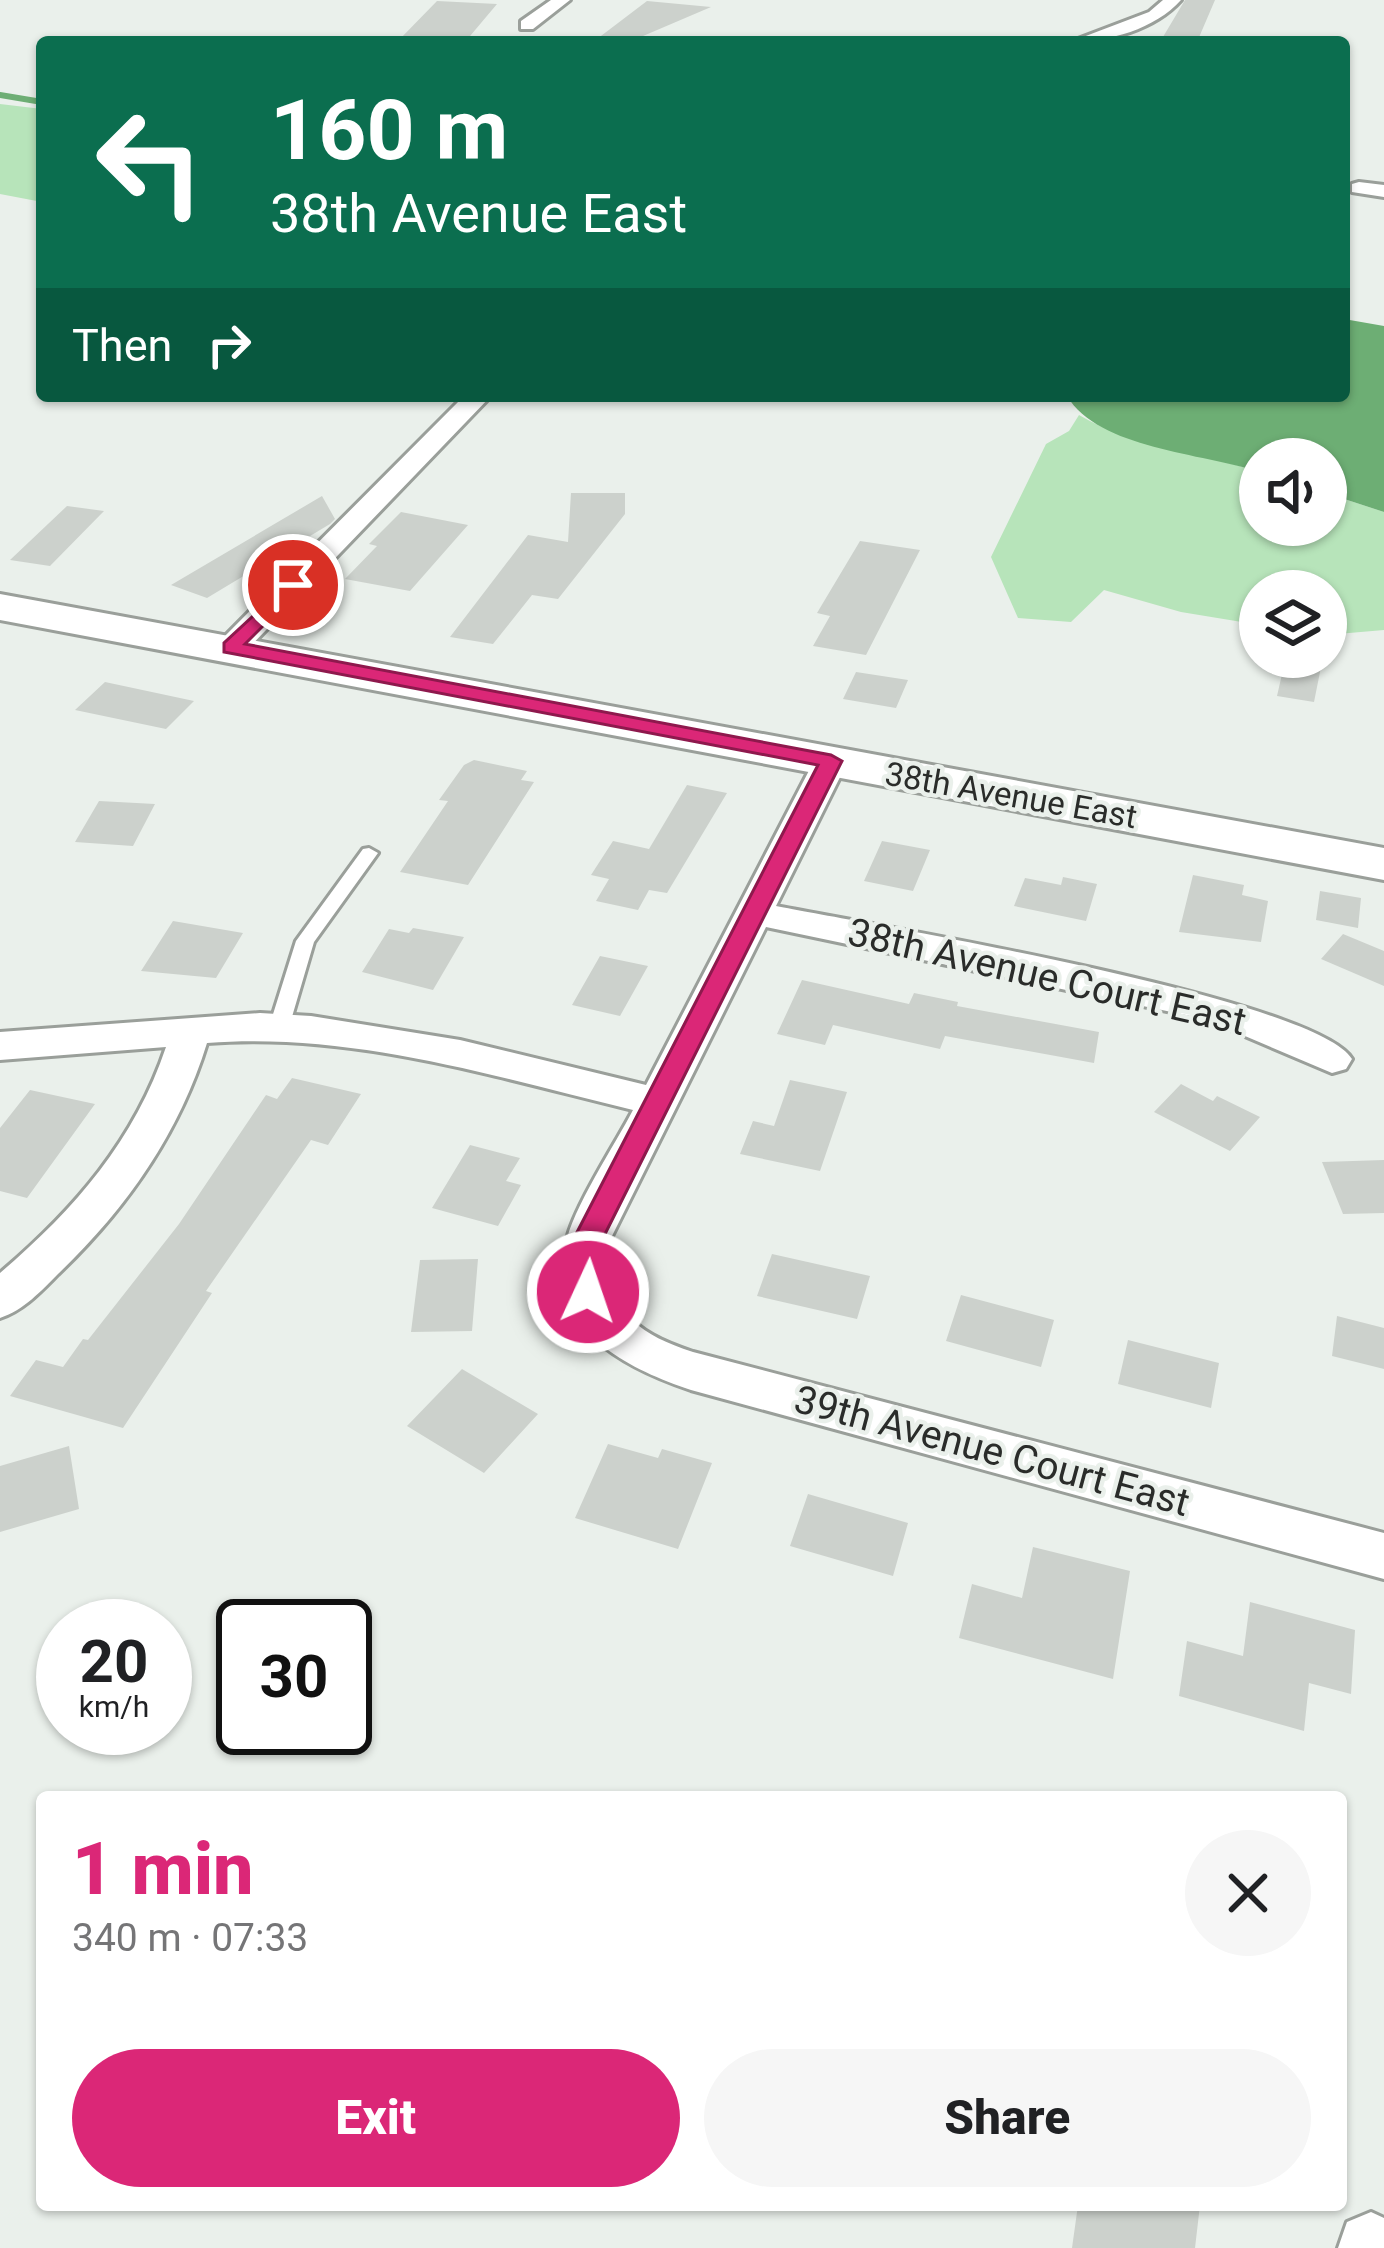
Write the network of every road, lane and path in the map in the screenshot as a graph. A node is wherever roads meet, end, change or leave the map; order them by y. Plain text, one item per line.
1 (562, 0) edge
2 (1173, 0) edge
3 (527, 25) dead end
4 (1097, 36) edge
5 (1359, 188) dead end
6 (1384, 190) edge
7 (472, 402) edge
8 (0, 607) edge
9 (231, 648) junction
10 (831, 761) junction
11 (369, 853) dead end
12 (1384, 863) edge
13 (755, 913) junction
14 (279, 1027) junction
15 (191, 1031) junction
16 (0, 1046) edge
17 (1332, 1059) dead end
18 (658, 1102) junction
19 (0, 1300) edge
20 (1384, 1556) edge

1 - 3 street
2 - 4 street
5 - 6 street
7 - 9 street
8 - 9 street, 38th Avenue East
9 - 10 street, 38th Avenue East
10 - 12 street, 38th Avenue East
10 - 13 street
11 - 14 lane
13 - 17 street, 38th Avenue Court East
13 - 18 street
14 - 15 street
14 - 18 street
15 - 16 street
15 - 19 street
18 - 20 street, 39th Avenue Court East

